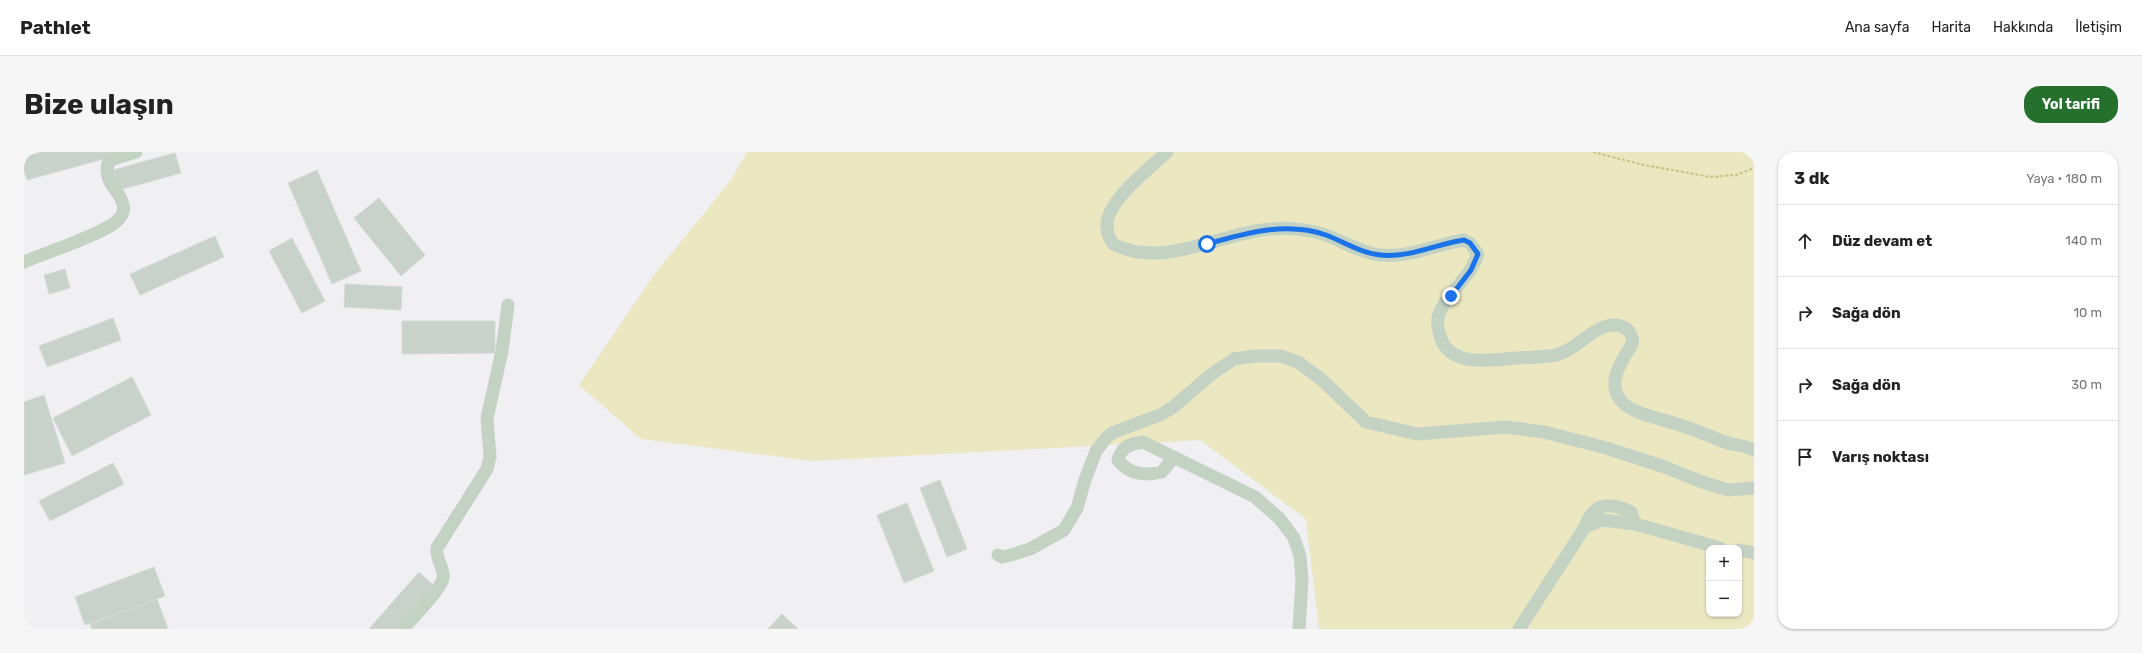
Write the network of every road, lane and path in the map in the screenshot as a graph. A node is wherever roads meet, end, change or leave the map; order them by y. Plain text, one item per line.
1 (136, 152) edge
2 (1167, 152) edge
3 (1593, 152) edge
4 (1754, 168) edge
5 (24, 262) edge
6 (508, 305) dead end
7 (1754, 450) edge
8 (1174, 457) dead end
9 (1754, 488) edge
10 (1710, 545) edge
11 (1742, 551) edge
12 (1754, 553) edge
13 (998, 555) dead end
14 (403, 629) edge
15 (1299, 629) edge
16 (1519, 629) edge

1 - 5 street
2 - 7 street
3 - 4 path
6 - 14 street
8 - 15 street
9 - 13 street
10 - 16 street
11 - 12 street

